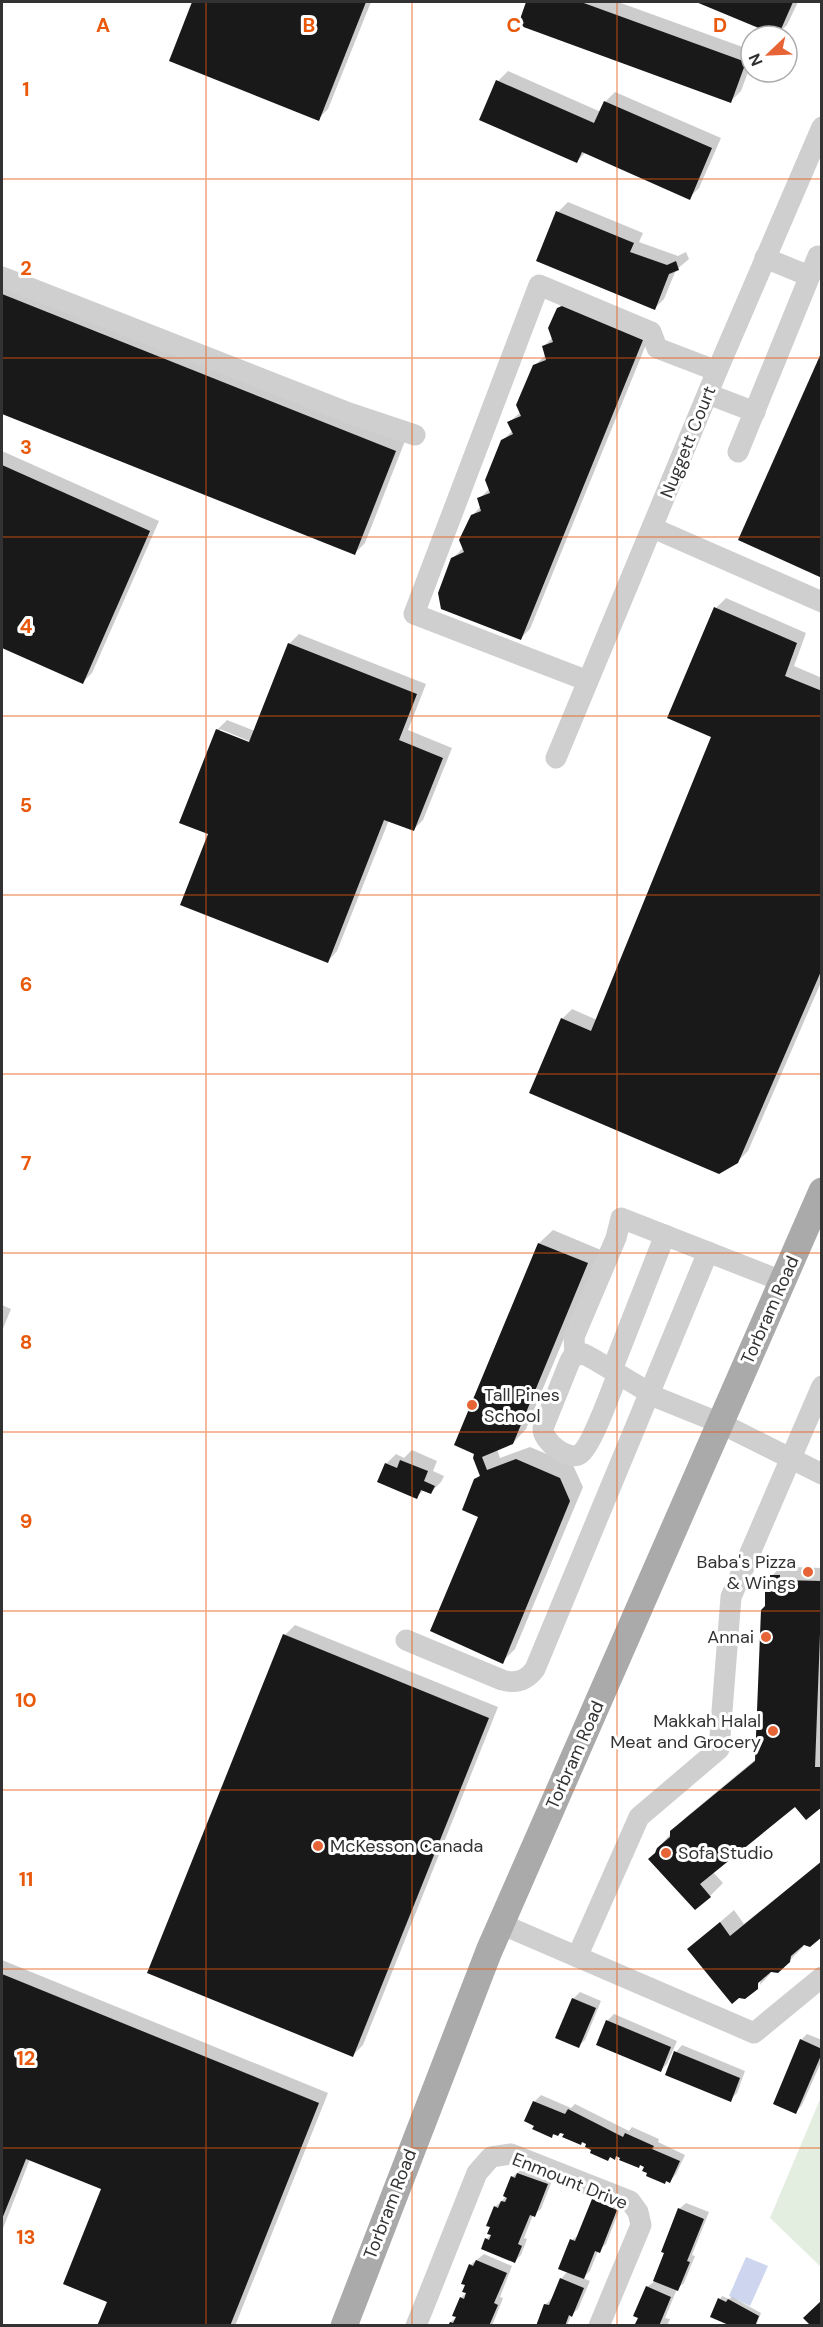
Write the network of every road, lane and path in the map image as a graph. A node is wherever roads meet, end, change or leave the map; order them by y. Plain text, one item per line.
1 (822, 128) edge
2 (816, 155) edge
3 (765, 258) junction
4 (822, 258) edge
5 (809, 276) junction
6 (2, 277) edge
7 (717, 371) junction
8 (708, 394) junction
9 (755, 412) junction
10 (415, 435) dead end
11 (738, 452) dead end
12 (653, 528) junction
13 (822, 602) edge
14 (588, 681) junction
15 (556, 758) dead end
16 (822, 1191) edge
17 (665, 1235) junction
18 (708, 1252) junction
19 (782, 1281) junction
20 (575, 1356) junction
21 (615, 1372) junction
22 (822, 1386) edge
23 (650, 1393) junction
24 (720, 1423) junction
25 (791, 1459) junction
26 (822, 1474) edge
27 (406, 1640) dead end
28 (501, 1924) junction
29 (577, 1957) junction
30 (822, 1977) edge
31 (344, 2325) edge
32 (416, 2325) edge
33 (599, 2325) edge

1 - 2 street, Nuggett Court
2 - 3 street, Nuggett Court
3 - 5 street
3 - 7 street, Nuggett Court
4 - 5 street
5 - 9 street
6 - 10 street
7 - 8 street, Nuggett Court
7 - 14 street
8 - 9 street
8 - 12 street, Nuggett Court
9 - 11 street
12 - 13 street
12 - 14 street, Nuggett Court
14 - 15 street, Nuggett Court
16 - 19 main road, Torbram Road
17 - 18 street
17 - 20 street
17 - 21 street
18 - 19 street
18 - 23 street
19 - 24 main road, Torbram Road
20 - 21 street
20 - 21 street
21 - 23 street
22 - 25 street
23 - 24 street
23 - 27 street
24 - 25 street
24 - 28 main road, Torbram Road
25 - 26 street
25 - 29 street
28 - 29 street
28 - 31 main road, Torbram Road
29 - 30 street
32 - 33 street, Enmount Drive

